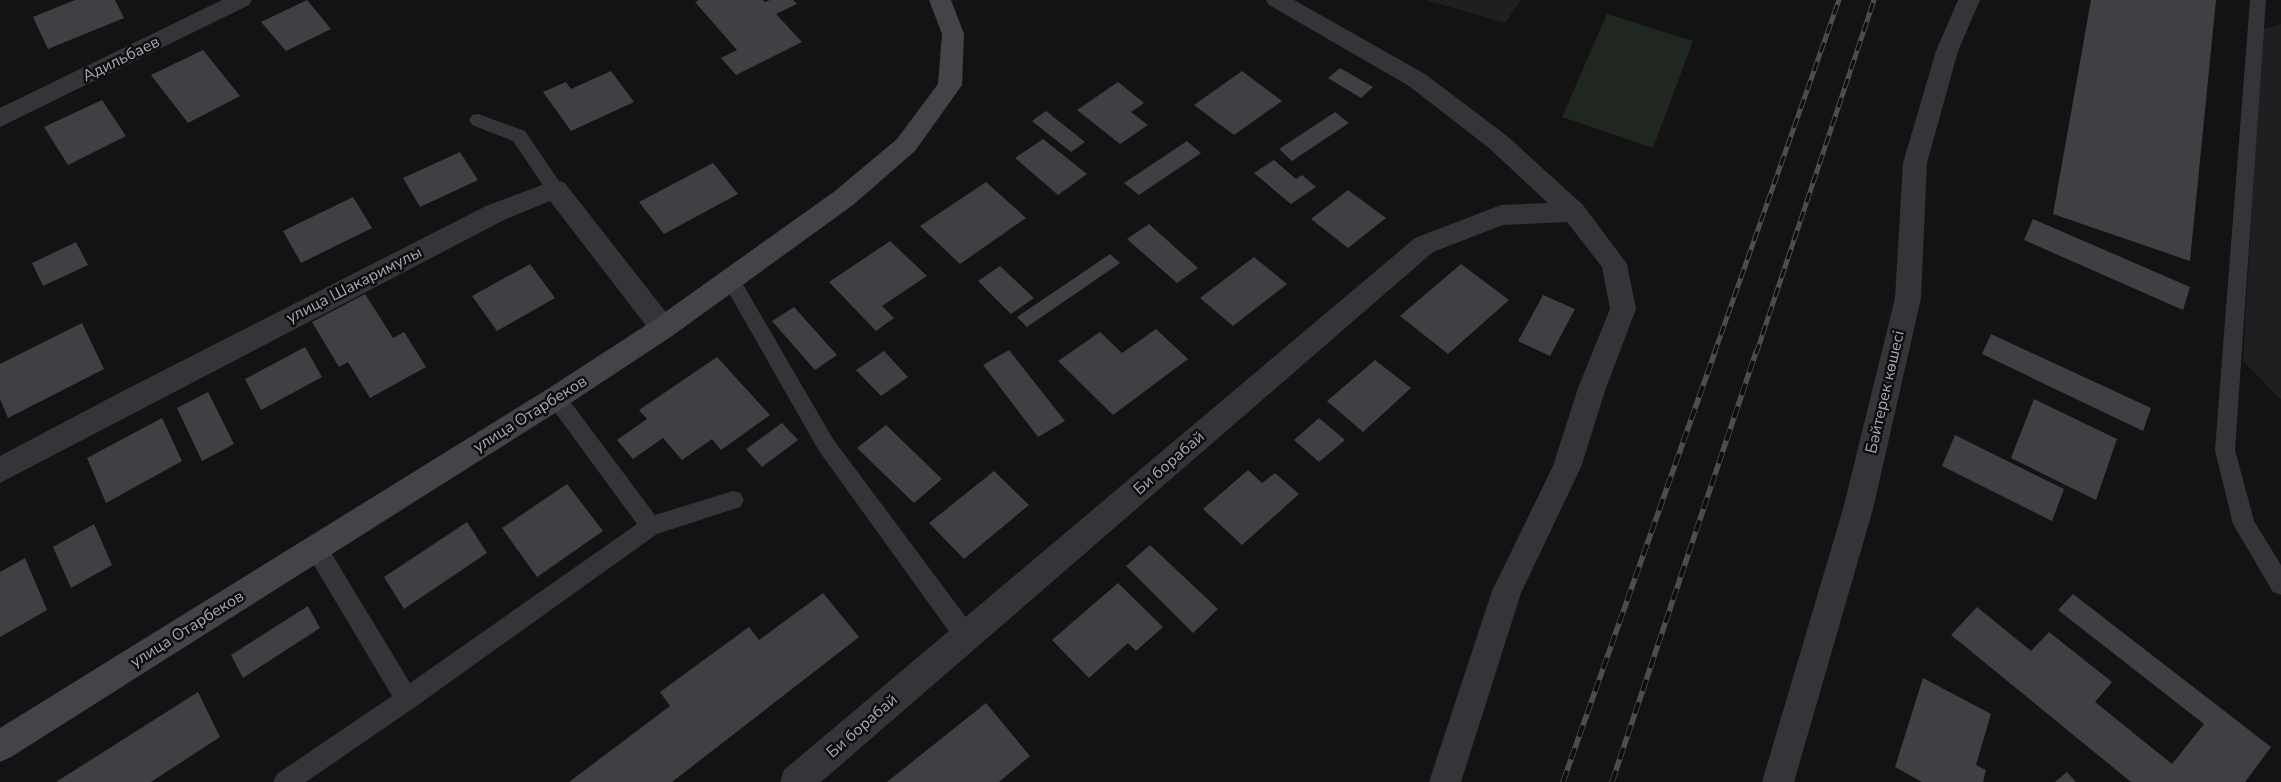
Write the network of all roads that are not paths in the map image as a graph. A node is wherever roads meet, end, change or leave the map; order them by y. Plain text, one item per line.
1 (241, 0) edge
2 (1278, 0) edge
3 (1969, 0) edge
4 (2258, 0) edge
5 (945, 2) edge
6 (0, 118) edge
7 (478, 120) dead end
8 (555, 189) junction
9 (1574, 212) junction
10 (730, 279) junction
11 (662, 328) junction
12 (556, 398) junction
13 (0, 470) edge
14 (733, 500) dead end
15 (651, 526) junction
16 (316, 548) junction
17 (2281, 585) edge
18 (966, 636) junction
19 (407, 699) junction
20 (0, 746) edge
21 (289, 781) edge
22 (796, 782) edge
23 (1445, 782) edge
24 (1778, 782) edge

1 - 6 street, Адильбаев
2 - 9 street
3 - 24 street, Бәйтерек көшесі
4 - 17 lane
5 - 10 main road, улица Отарбеков
7 - 8 lane
8 - 11 street
8 - 13 street, улица Шакаримулы
9 - 18 street, Би борабай
9 - 23 street
10 - 11 main road, улица Отарбеков
10 - 18 lane
11 - 12 main road, улица Отарбеков
12 - 15 lane
12 - 16 main road, улица Отарбеков
14 - 15 lane
15 - 19 lane
16 - 19 lane
16 - 20 main road, улица Отарбеков
18 - 22 street, Би борабай
19 - 21 lane

